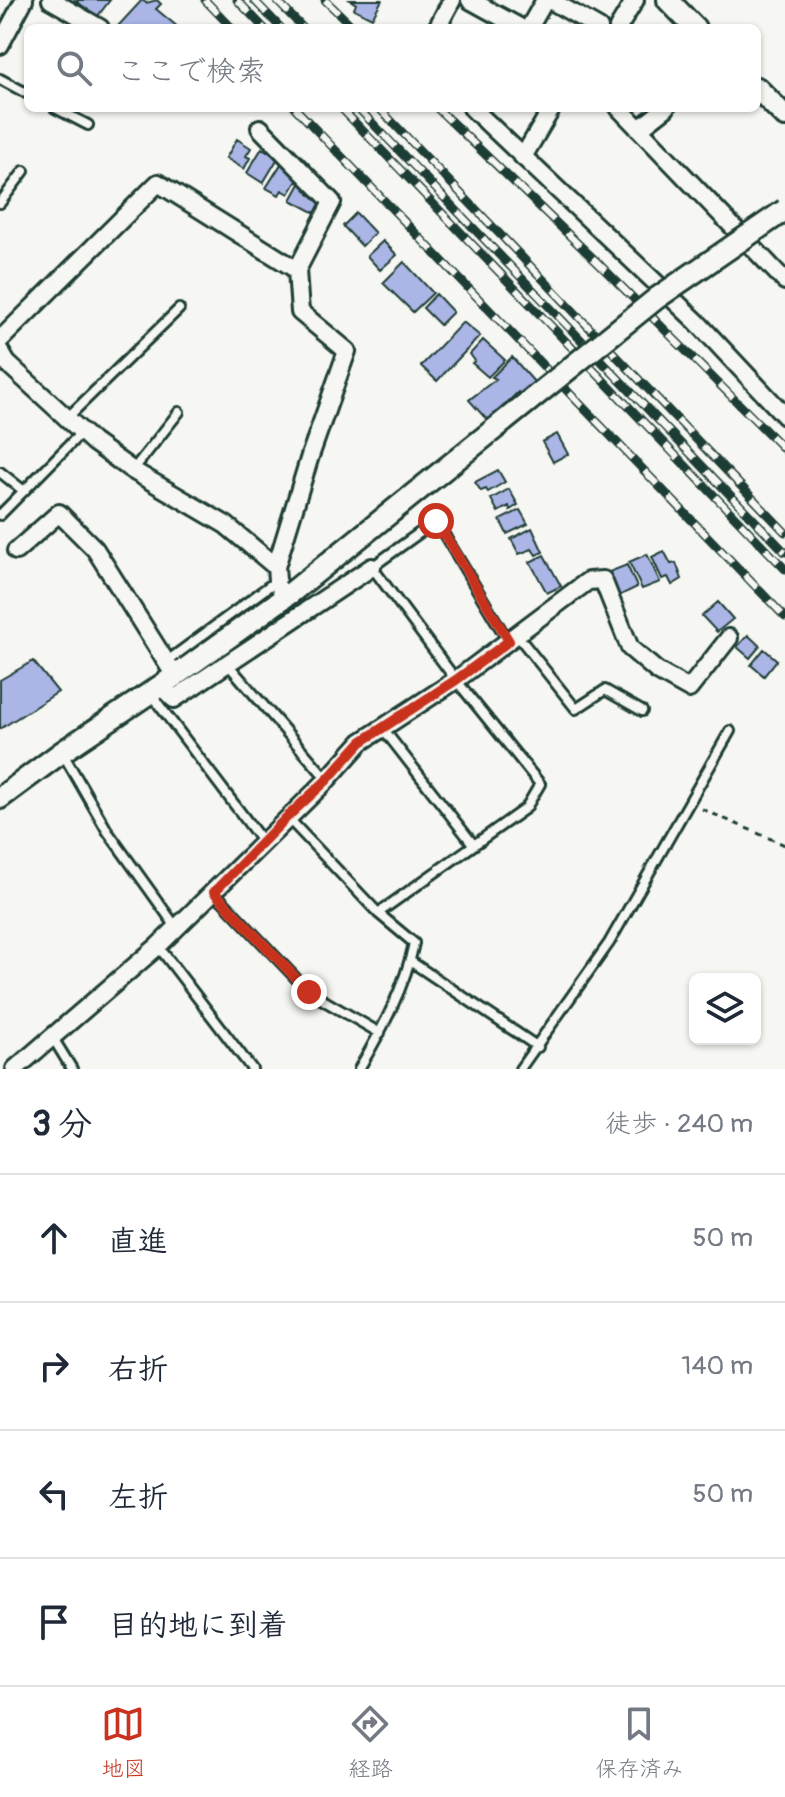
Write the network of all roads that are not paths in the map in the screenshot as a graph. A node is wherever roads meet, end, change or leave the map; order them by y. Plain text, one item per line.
1 (24, 0) edge
2 (51, 0) edge
3 (452, 0) edge
4 (470, 0) edge
5 (548, 0) edge
6 (635, 0) edge
7 (668, 0) edge
8 (93, 24) edge
9 (439, 24) edge
10 (514, 24) edge
11 (532, 24) edge
12 (592, 24) edge
13 (620, 24) edge
14 (691, 24) edge
15 (0, 45) edge
16 (0, 79) edge
17 (24, 92) edge
18 (761, 92) edge
19 (63, 112) edge
20 (476, 112) edge
21 (550, 112) edge
22 (623, 112) edge
23 (661, 112) edge
24 (785, 116) edge
25 (88, 125) dead end
26 (260, 128) dead end
27 (639, 129) junction
28 (523, 157) junction
29 (24, 171) dead end
30 (0, 203) edge
31 (785, 210) edge
32 (297, 270) junction
33 (785, 281) edge
34 (179, 309) dead end
35 (0, 340) edge
36 (2, 362) edge
37 (179, 412) dead end
38 (785, 416) edge
39 (67, 418) junction
40 (82, 432) junction
41 (132, 470) junction
42 (0, 472) edge
43 (24, 491) junction
44 (0, 515) edge
45 (16, 551) dead end
46 (372, 567) junction
47 (282, 584) junction
48 (513, 638) junction
49 (729, 638) dead end
50 (226, 662) junction
51 (163, 679) junction
52 (456, 680) junction
53 (642, 711) dead end
54 (384, 730) junction
55 (730, 731) dead end
56 (62, 752) junction
57 (327, 780) junction
58 (2, 794) edge
59 (287, 817) junction
60 (262, 841) junction
61 (473, 844) junction
62 (214, 892) junction
63 (378, 913) junction
64 (176, 927) junction
65 (158, 946) junction
66 (410, 961) junction
67 (380, 1033) junction
68 (53, 1038) junction
69 (538, 1047) junction
70 (15, 1069) edge
71 (72, 1069) edge
72 (252, 1069) edge
73 (359, 1069) edge
74 (520, 1069) edge

1 - 15 street
2 - 8 street
3 - 9 street
4 - 10 street
5 - 11 street
5 - 12 street
6 - 13 street
7 - 14 street
16 - 17 lane
18 - 24 street
19 - 25 lane
20 - 28 street
21 - 28 street
22 - 27 street
23 - 27 street
26 - 32 street
27 - 33 street
28 - 38 street
29 - 30 lane
31 - 47 street, bridge
32 - 35 street
32 - 47 street
34 - 39 lane
36 - 39 street
37 - 41 lane
39 - 40 street
40 - 41 street
40 - 43 lane
41 - 47 street
42 - 43 lane
43 - 44 lane
45 - 51 street
46 - 48 lane
46 - 50 street
46 - 52 lane
47 - 51 street
48 - 49 street
48 - 52 street
48 - 53 lane
50 - 51 street
50 - 57 lane
51 - 56 street
51 - 60 lane
52 - 54 street
52 - 61 lane
54 - 57 street
54 - 61 lane
55 - 69 lane
56 - 58 street
56 - 64 lane
57 - 59 street
59 - 60 street
59 - 63 lane
60 - 62 street
61 - 63 lane
62 - 64 street
62 - 67 lane
63 - 66 lane
64 - 65 street
65 - 68 street
65 - 72 lane
66 - 67 lane
66 - 69 lane
67 - 73 lane
68 - 70 street
68 - 71 lane
69 - 74 lane

